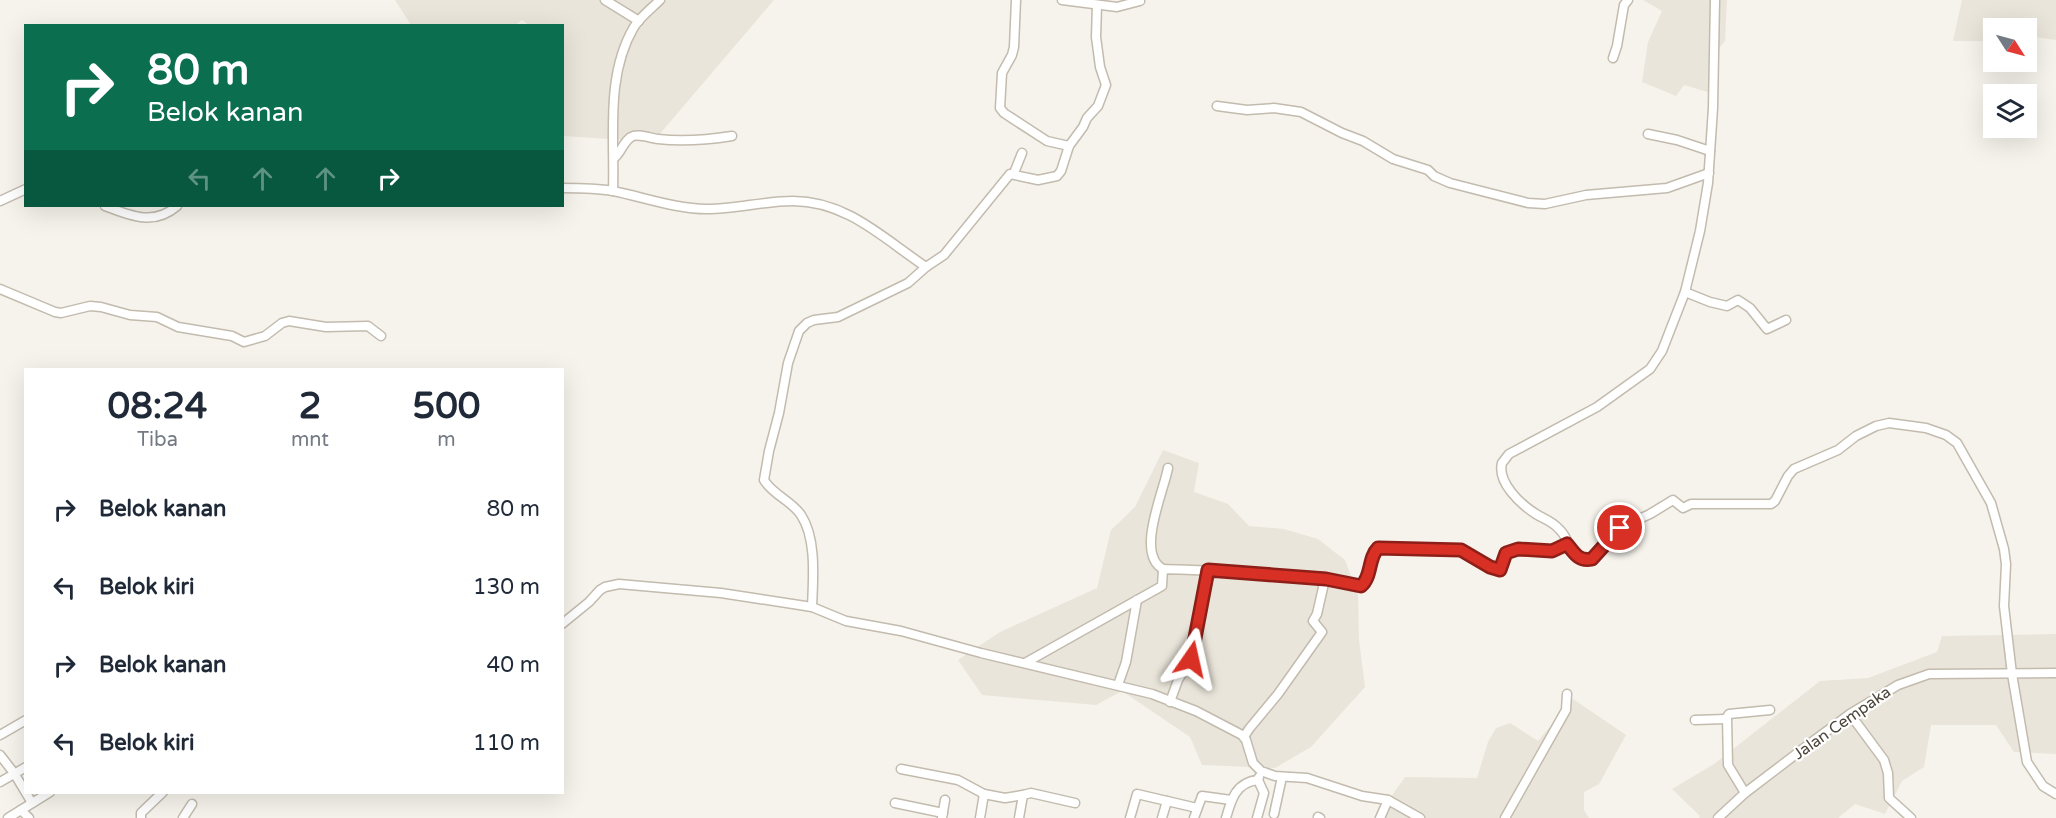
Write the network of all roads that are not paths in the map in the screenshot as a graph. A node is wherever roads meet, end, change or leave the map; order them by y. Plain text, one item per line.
1 (605, 0) edge
2 (660, 0) edge
3 (1016, 0) edge
4 (1062, 0) edge
5 (1628, 0) edge
6 (1715, 0) edge
7 (1140, 1) edge
8 (1097, 5) junction
9 (639, 21) junction
10 (1613, 58) dead end
11 (1217, 106) dead end
12 (1648, 134) dead end
13 (732, 136) dead end
14 (1069, 146) junction
15 (1710, 151) junction
16 (1022, 153) dead end
17 (614, 158) junction
18 (1709, 173) junction
19 (1014, 174) junction
20 (564, 188) edge
21 (24, 190) edge
22 (613, 191) junction
23 (0, 201) edge
24 (108, 207) edge
25 (176, 207) edge
26 (926, 267) junction
27 (0, 289) edge
28 (1685, 292) junction
29 (1786, 320) dead end
30 (381, 336) dead end
31 (1168, 468) dead end
32 (1567, 544) junction
33 (1163, 569) junction
34 (1208, 570) junction
35 (1326, 579) junction
36 (1137, 600) junction
37 (812, 608) junction
38 (564, 622) edge
39 (1025, 663) junction
40 (2056, 673) edge
41 (2007, 674) junction
42 (1118, 685) junction
43 (1567, 694) dead end
44 (1170, 702) junction
45 (1770, 710) dead end
46 (1850, 714) junction
47 (1726, 719) junction
48 (1695, 720) dead end
49 (24, 721) edge
50 (0, 735) edge
51 (1244, 737) junction
52 (0, 755) edge
53 (24, 768) edge
54 (901, 769) dead end
55 (1261, 771) junction
56 (14, 773) junction
57 (1282, 777) junction
58 (1258, 780) junction
59 (0, 782) edge
60 (24, 790) edge
61 (1745, 793) junction
62 (27, 794) edge
63 (47, 794) edge
64 (161, 794) edge
65 (984, 794) junction
66 (2056, 794) edge
67 (1023, 795) junction
68 (945, 800) dead end
69 (1231, 800) junction
70 (1388, 800) junction
71 (1167, 801) junction
72 (32, 803) junction
73 (895, 803) dead end
74 (1076, 803) dead end
75 (192, 804) dead end
76 (1197, 808) junction
77 (21, 810) junction
78 (1274, 814) dead end
79 (943, 816) edge
80 (8, 818) edge
81 (29, 818) edge
82 (141, 818) edge
83 (183, 818) edge
84 (980, 818) edge
85 (1019, 818) edge
86 (1130, 818) edge
87 (1162, 818) edge
88 (1194, 818) edge
89 (1226, 818) edge
90 (1257, 818) edge
91 (1380, 818) edge
92 (1420, 818) edge
93 (1505, 818) edge
94 (1718, 818) edge
95 (1911, 818) edge

1 - 9 street
2 - 9 street
3 - 14 street
4 - 8 street
5 - 10 street
6 - 15 street
7 - 8 street
8 - 14 street
9 - 17 street
11 - 18 street
12 - 15 street
13 - 17 street
14 - 19 street
15 - 18 street
16 - 19 street
17 - 22 street
18 - 28 street
19 - 26 street
20 - 22 street
21 - 23 street
22 - 26 street
24 - 25 street
26 - 37 street
27 - 30 street
28 - 29 street
28 - 32 street
31 - 33 street
32 - 35 street
32 - 41 street
33 - 34 street
33 - 36 street
34 - 35 street
34 - 44 street
35 - 51 street
36 - 39 street
36 - 42 street
37 - 38 street
37 - 39 street
39 - 42 street
40 - 41 street, Jalan Cempaka
41 - 46 street, Jalan Cempaka
41 - 66 street
42 - 44 street
43 - 93 street
44 - 51 street
45 - 47 street
46 - 61 street, Jalan Cempaka
46 - 95 street
47 - 48 street
47 - 61 street
49 - 50 street
51 - 55 street
52 - 56 street
53 - 56 street
54 - 65 street
55 - 57 street
55 - 58 street
56 - 59 street
56 - 60 street
57 - 70 street
57 - 78 street
58 - 69 street
58 - 90 street
61 - 94 street, Jalan Cempaka
62 - 72 street
63 - 72 street
64 - 82 street
65 - 67 street
65 - 84 street
67 - 74 street
67 - 85 street
68 - 79 street
69 - 76 street
69 - 89 street
70 - 91 street
70 - 92 street
71 - 76 street
71 - 86 street
71 - 87 street
72 - 77 street
73 - 79 street
75 - 83 street
76 - 88 street
77 - 80 street
77 - 81 street

